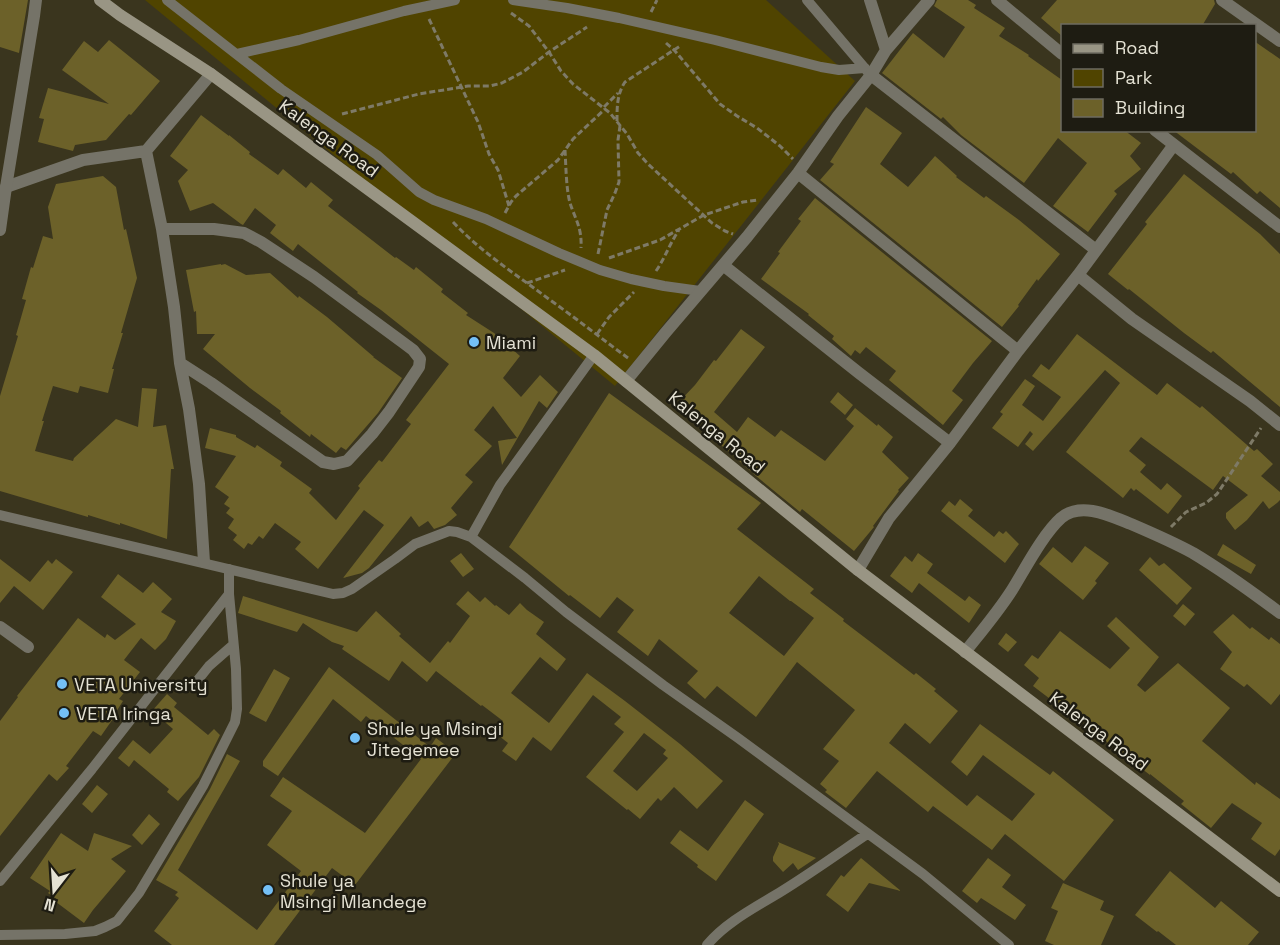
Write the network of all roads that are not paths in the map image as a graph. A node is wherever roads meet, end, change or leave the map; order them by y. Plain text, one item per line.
1 (36, 0) edge
2 (100, 0) edge
3 (107, 0) edge
4 (167, 0) edge
5 (455, 0) edge
6 (807, 0) edge
7 (870, 0) edge
8 (929, 0) edge
9 (998, 0) edge
10 (1222, 0) edge
11 (510, 5) edge
12 (120, 15) junction
13 (1256, 24) edge
14 (1256, 24) edge
15 (1280, 41) edge
16 (886, 50) junction
17 (1061, 53) edge
18 (237, 54) junction
19 (868, 71) junction
20 (211, 74) junction
21 (1157, 132) edge
22 (1173, 146) junction
23 (146, 152) junction
24 (800, 170) junction
25 (6, 187) junction
26 (1280, 227) edge
27 (162, 229) junction
28 (0, 230) edge
29 (1096, 250) junction
30 (723, 265) junction
31 (1078, 275) junction
32 (700, 291) junction
33 (1018, 351) junction
34 (594, 355) junction
35 (180, 363) junction
36 (626, 381) junction
37 (1280, 425) edge
38 (950, 443) junction
39 (0, 515) edge
40 (471, 537) junction
41 (204, 562) junction
42 (230, 569) junction
43 (858, 570) junction
44 (229, 594) junction
45 (1280, 613) edge
46 (0, 627) edge
47 (233, 645) junction
48 (28, 646) dead end
49 (965, 652) junction
50 (193, 686) dead end
51 (867, 834) junction
52 (0, 881) edge
53 (1280, 891) edge
54 (0, 935) edge
55 (1007, 944) edge
56 (707, 945) edge

1 - 25 street
2 - 12 main road, Kalenga Road
3 - 12 main road, Kalenga Road
4 - 18 lane
5 - 18 lane
6 - 19 lane
7 - 16 street
8 - 16 street
9 - 17 street
10 - 14 street
11 - 19 lane
12 - 20 main road, Kalenga Road
13 - 15 street
16 - 19 street
18 - 32 lane
19 - 24 street
19 - 29 street
20 - 23 street
20 - 34 main road, Kalenga Road
21 - 22 street
22 - 26 street
22 - 29 street
23 - 25 street
23 - 27 street
24 - 30 street
24 - 33 street
25 - 28 street
27 - 35 street
27 - 35 street
29 - 31 street
30 - 32 street
30 - 38 street
31 - 33 street
31 - 37 street
32 - 36 street
33 - 38 street
34 - 36 main road, Kalenga Road
34 - 40 lane
35 - 41 street
36 - 43 main road, Kalenga Road
38 - 43 street
39 - 41 lane
40 - 42 lane
40 - 51 lane
41 - 42 lane
42 - 44 lane
43 - 49 main road, Kalenga Road
44 - 47 lane
44 - 52 lane
45 - 49 street
46 - 48 street
47 - 50 lane
47 - 54 lane
49 - 53 main road, Kalenga Road
51 - 55 lane
51 - 56 lane

